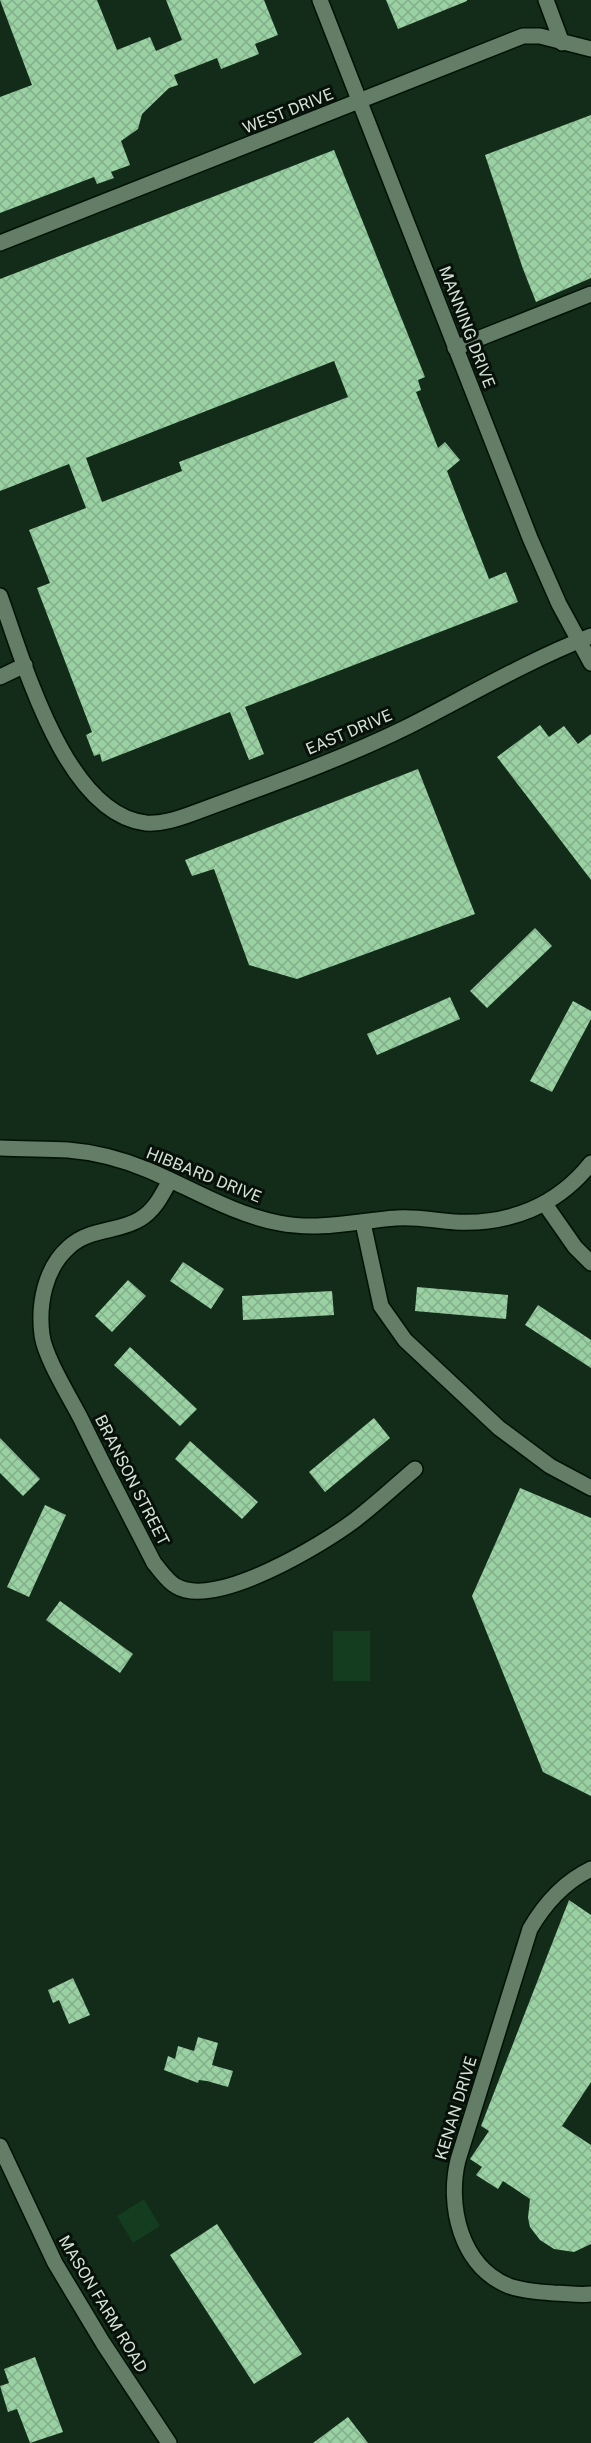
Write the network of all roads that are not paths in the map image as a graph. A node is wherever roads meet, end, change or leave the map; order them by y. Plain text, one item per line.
1 (320, 0) edge
2 (546, 0) edge
3 (562, 43) junction
4 (591, 49) edge
5 (359, 102) junction
6 (0, 243) edge
7 (591, 294) edge
8 (455, 348) junction
9 (0, 597) edge
10 (585, 638) edge
11 (591, 663) edge
12 (25, 666) junction
13 (0, 677) edge
14 (0, 1148) edge
15 (591, 1163) edge
16 (170, 1180) junction
17 (545, 1204) junction
18 (363, 1223) junction
19 (591, 1263) edge
20 (415, 1469) dead end
21 (591, 1488) edge
22 (591, 1869) edge
23 (0, 2146) edge
24 (591, 2294) edge
25 (169, 2443) edge

1 - 5 street, MANNING DRIVE
2 - 3 street
3 - 4 street, WEST DRIVE
3 - 5 street, WEST DRIVE
5 - 6 street, WEST DRIVE
5 - 8 street, MANNING DRIVE
7 - 8 street
8 - 10 street, MANNING DRIVE
9 - 12 street
10 - 11 street, MANNING DRIVE
10 - 12 street, EAST DRIVE
12 - 13 street
14 - 16 street, HIBBARD DRIVE
15 - 17 street, HIBBARD DRIVE
16 - 18 street, HIBBARD DRIVE
16 - 20 street, BRANSON STREET
17 - 18 street, HIBBARD DRIVE
17 - 19 street
18 - 21 street
22 - 24 street, KENAN DRIVE
23 - 25 street, MASON FARM ROAD

